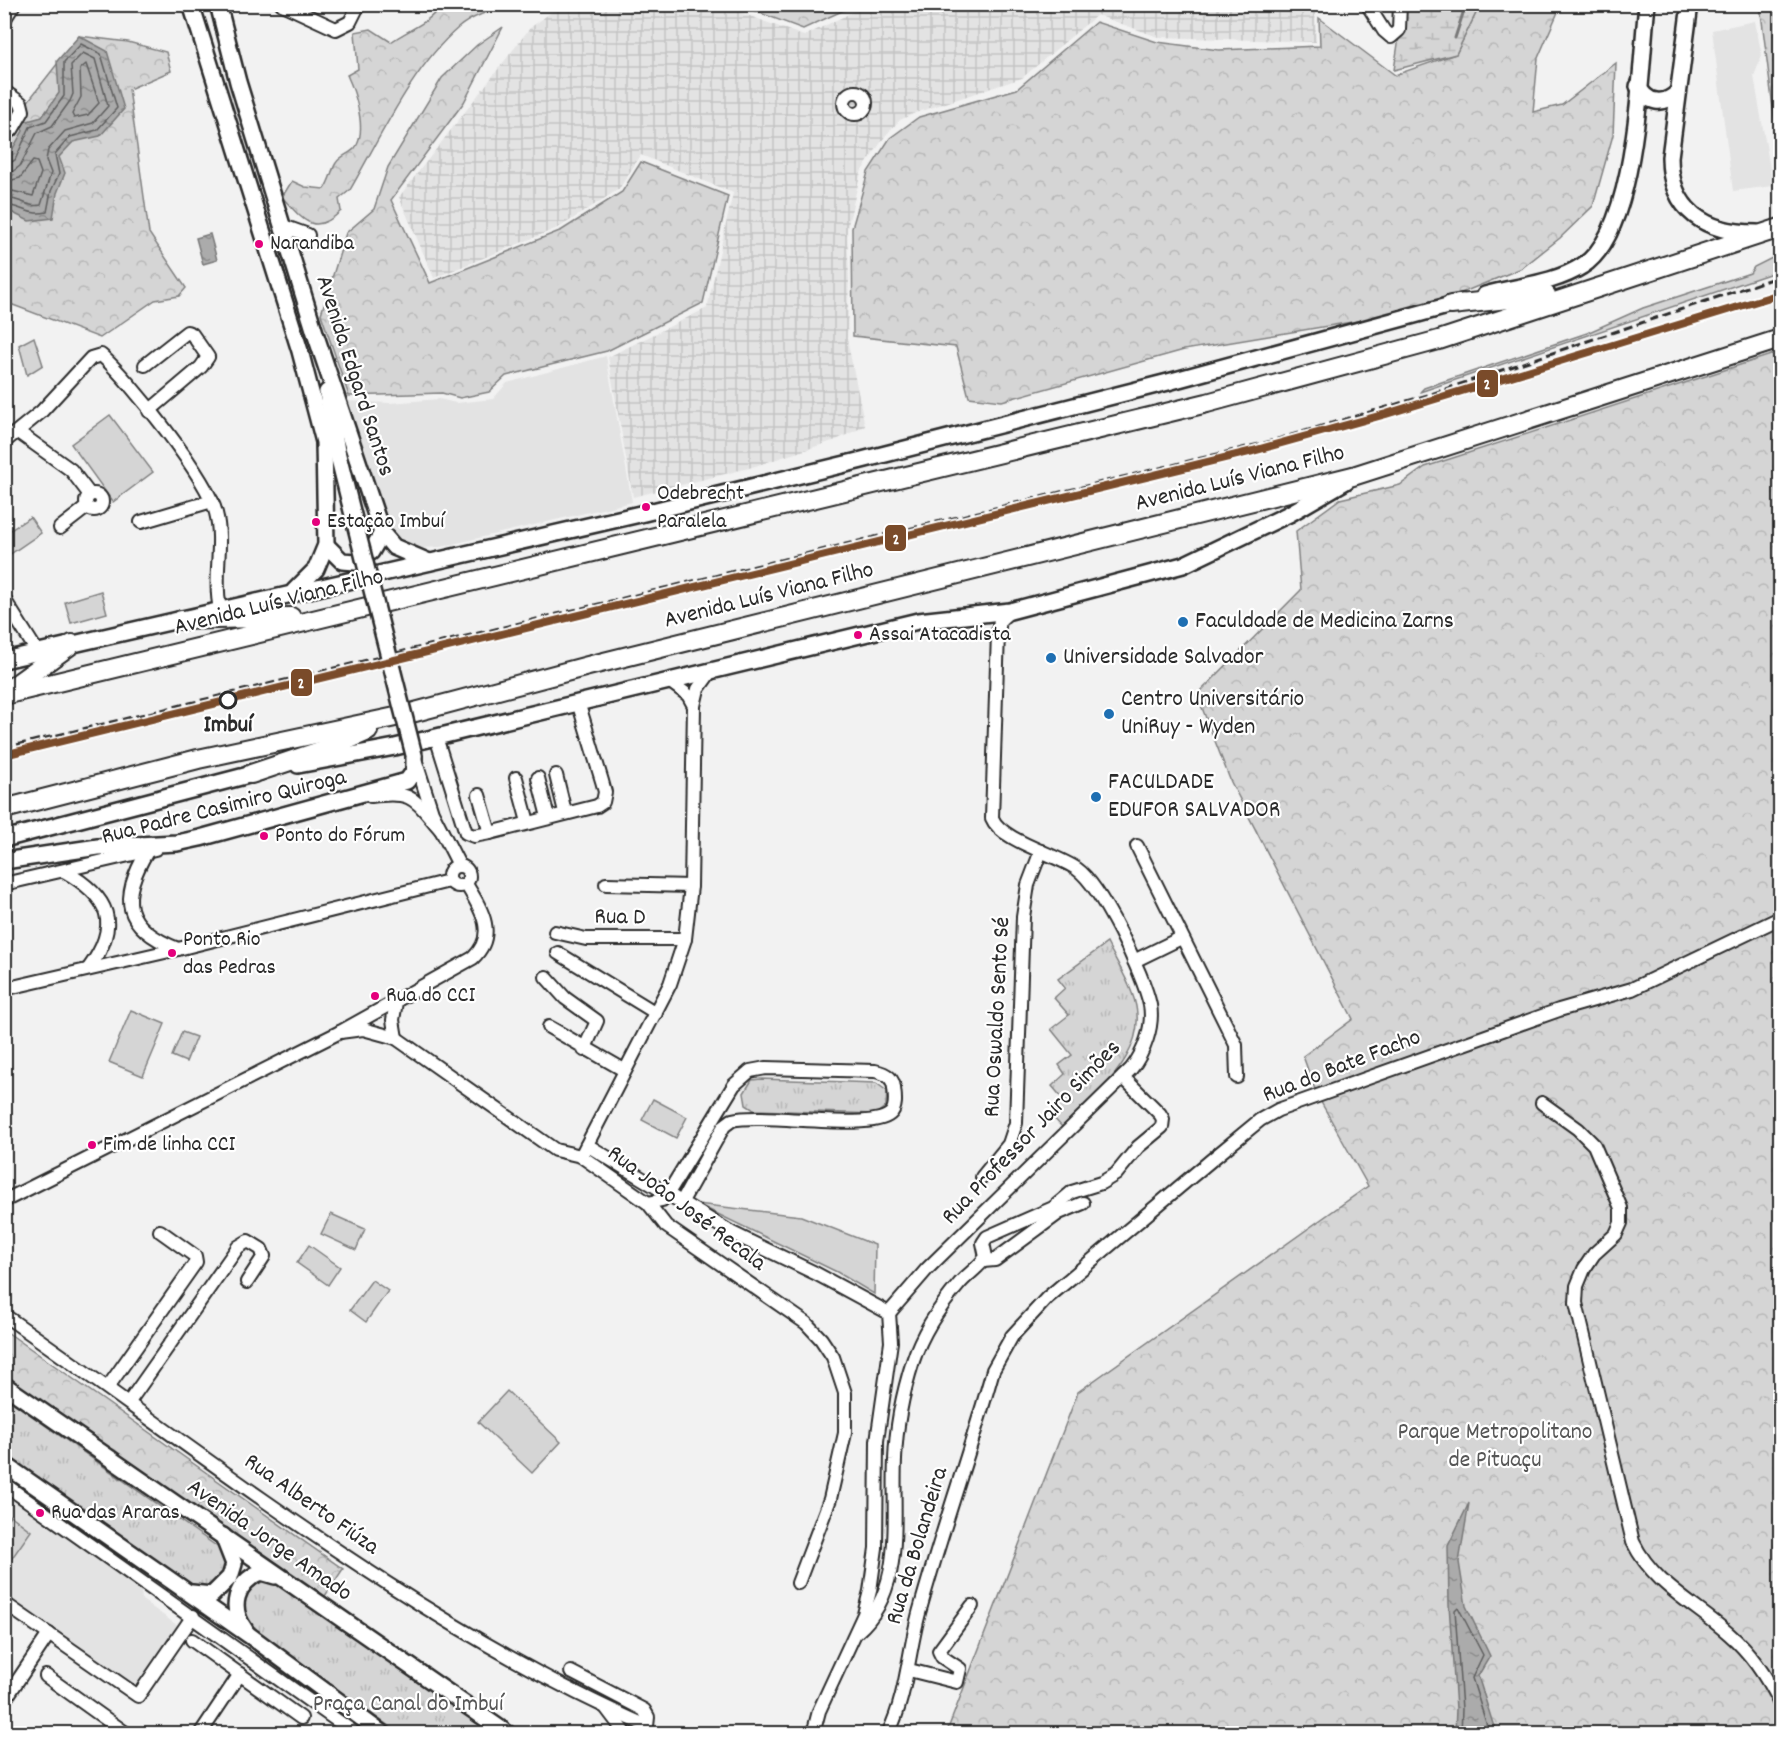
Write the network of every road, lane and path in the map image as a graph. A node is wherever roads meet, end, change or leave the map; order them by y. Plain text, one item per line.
1 (14, 4) edge
2 (191, 4) edge
3 (218, 4) edge
4 (282, 4) edge
5 (358, 4) edge
6 (1367, 4) edge
7 (1400, 4) edge
8 (1647, 4) edge
9 (1690, 4) edge
10 (4, 20) edge
11 (1638, 86) junction
12 (4, 91) edge
13 (1678, 92) junction
14 (4, 132) edge
15 (283, 226) junction
16 (1773, 231) edge
17 (308, 235) dead end
18 (1589, 289) junction
19 (1451, 305) junction
20 (316, 336) junction
21 (1780, 339) edge
22 (145, 365) dead end
23 (149, 411) junction
24 (18, 432) junction
25 (4, 442) edge
26 (1353, 476) junction
27 (212, 501) junction
28 (141, 522) dead end
29 (60, 528) dead end
30 (382, 534) junction
31 (326, 545) junction
32 (429, 562) junction
33 (288, 594) junction
34 (4, 599) edge
35 (220, 609) junction
36 (1010, 611) junction
37 (981, 614) junction
38 (317, 618) junction
39 (181, 620) junction
40 (998, 633) junction
41 (72, 644) junction
42 (38, 653) junction
43 (4, 660) edge
44 (711, 670) junction
45 (669, 681) junction
46 (4, 693) edge
47 (578, 702) junction
48 (694, 706) junction
49 (400, 716) junction
50 (436, 737) junction
51 (415, 759) junction
52 (251, 774) junction
53 (556, 775) dead end
54 (516, 778) dead end
55 (538, 778) dead end
56 (479, 795) dead end
57 (344, 800) junction
58 (4, 808) edge
59 (565, 812) junction
60 (548, 817) junction
61 (528, 822) junction
62 (441, 830) junction
63 (490, 833) junction
64 (4, 839) edge
65 (177, 843) junction
66 (1137, 846) dead end
67 (148, 850) junction
68 (1041, 851) junction
69 (4, 861) edge
70 (456, 866) junction
71 (64, 870) junction
72 (4, 884) edge
73 (459, 884) junction
74 (606, 884) dead end
75 (691, 886) junction
76 (1780, 918) edge
77 (555, 932) dead end
78 (1181, 938) junction
79 (685, 939) junction
80 (178, 949) junction
81 (558, 953) dead end
82 (1134, 961) junction
83 (89, 968) junction
84 (546, 977) dead end
85 (4, 989) edge
86 (396, 1002) junction
87 (656, 1013) junction
88 (549, 1027) dead end
89 (340, 1032) junction
90 (396, 1038) junction
91 (584, 1050) junction
92 (624, 1070) junction
93 (1123, 1077) junction
94 (1237, 1077) dead end
95 (1542, 1103) dead end
96 (584, 1150) junction
97 (696, 1162) junction
98 (981, 1177) dead end
99 (667, 1195) junction
100 (4, 1201) edge
101 (648, 1203) junction
102 (681, 1203) junction
103 (1083, 1203) dead end
104 (160, 1231) dead end
105 (983, 1261) junction
106 (247, 1282) dead end
107 (889, 1312) junction
108 (4, 1315) edge
109 (993, 1370) joint
110 (4, 1385) edge
111 (108, 1387) junction
112 (129, 1402) junction
113 (877, 1441) junction
114 (896, 1442) junction
115 (4, 1464) edge
116 (4, 1484) edge
117 (223, 1535) junction
118 (798, 1583) dead end
119 (291, 1584) junction
120 (186, 1591) junction
121 (4, 1603) edge
122 (972, 1606) dead end
123 (193, 1616) junction
124 (857, 1632) junction
125 (49, 1634) junction
126 (249, 1635) junction
127 (192, 1640) dead end
128 (909, 1670) junction
129 (571, 1672) dead end
130 (240, 1674) junction
131 (46, 1676) dead end
132 (5, 1698) edge
133 (1780, 1704) edge
134 (606, 1708) junction
135 (302, 1718) dead end
136 (203, 1729) edge
137 (645, 1730) edge
138 (127, 1734) edge
139 (217, 1734) edge
140 (356, 1734) edge
141 (383, 1734) edge
142 (508, 1734) edge
143 (626, 1734) edge
144 (813, 1734) edge
145 (888, 1734) edge

1 - 10 street
2 - 31 main road, Avenida Edgard Santos
3 - 15 main road, Avenida Edgard Santos
4 - 5 street
6 - 7 street
8 - 11 main road, Avenida Luís Viana Filho
9 - 13 main road
11 - 13 main road
11 - 19 main road, Avenida Luís Viana Filho
12 - 14 street
13 - 16 main road
15 - 17 street
15 - 20 main road, Avenida Edgard Santos
16 - 18 highway, Avenida Luís Viana Filho
18 - 19 highway
18 - 38 highway, Avenida Luís Viana Filho
19 - 32 main road, Avenida Luís Viana Filho
20 - 30 main road, Avenida Edgard Santos
20 - 51 main road, bridge
21 - 26 highway, Avenida Luís Viana Filho
22 - 23 street
23 - 24 street
23 - 27 street
24 - 25 street
24 - 29 street
26 - 36 main road, Avenida Luís Viana Filho
26 - 49 highway, Avenida Luís Viana Filho
27 - 28 street
27 - 35 street
30 - 31 main road
30 - 32 main road
31 - 33 main road, Avenida Edgard Santos
32 - 33 main road, Avenida Luís Viana Filho
33 - 35 main road, Avenida Luís Viana Filho
34 - 42 street
35 - 39 main road, Avenida Luís Viana Filho
36 - 37 main road, Avenida Luís Viana Filho
36 - 40 street, Rua Professor Jairo Simões
37 - 40 street
37 - 44 main road, Avenida Luís Viana Filho
38 - 39 highway
38 - 46 highway, Avenida Luís Viana Filho
39 - 41 main road, Avenida Luís Viana Filho
40 - 68 street, Rua Professor Jairo Simões
41 - 42 main road, Avenida Luís Viana Filho
41 - 46 highway
42 - 43 main road, Avenida Luís Viana Filho
44 - 45 main road, Avenida Luís Viana Filho
44 - 48 street
45 - 47 main road, Avenida Luís Viana Filho
45 - 48 street
47 - 50 main road, Avenida Luís Viana Filho
47 - 59 street
48 - 75 street
49 - 52 highway
49 - 58 highway, Avenida Luís Viana Filho
50 - 52 main road, Avenida Luís Viana Filho
50 - 63 street
51 - 57 main road
51 - 62 street, Rua Padre Casimiro Quiroga
52 - 64 main road, Avenida Luís Viana Filho
53 - 59 street
54 - 61 street
55 - 60 street
56 - 63 street
57 - 62 street, Rua Padre Casimiro Quiroga
57 - 65 main road, Rua Padre Casimiro Quiroga
59 - 60 street
60 - 61 street
61 - 63 street
62 - 70 street, Rua Padre Casimiro Quiroga
65 - 67 street, Rua Padre Casimiro Quiroga
65 - 69 main road
66 - 78 street
67 - 71 street, Rua Padre Casimiro Quiroga
67 - 80 street
68 - 82 street, Rua Professor Jairo Simões
68 - 98 street, Rua Oswaldo Sento Sé
70 - 73 street
70 - 73 street, Rua Padre Casimiro Quiroga
71 - 72 street, Rua Padre Casimiro Quiroga
71 - 83 street
73 - 80 street
73 - 86 street
74 - 75 street
75 - 79 street
76 - 109 street, Rua do Bate Facho
77 - 79 street, Rua D
78 - 82 street
78 - 94 street
79 - 87 street
80 - 83 street
81 - 87 street
82 - 93 street, Rua Professor Jairo Simões
83 - 85 street
84 - 91 street
86 - 89 street
86 - 90 street
87 - 92 street
88 - 91 street
89 - 90 street, Rua João José Recala
89 - 100 street
90 - 96 street, Rua João José Recala
91 - 92 street
92 - 96 street
93 - 105 street
93 - 107 street, Rua Professor Jairo Simões
95 - 133 street
96 - 99 street
96 - 101 street, Rua João José Recala
97 - 97 street
97 - 99 street
97 - 102 street
99 - 101 street
99 - 102 street
101 - 118 street, Rua João José Recala
102 - 107 street
103 - 105 street
104 - 111 street
105 - 114 street
106 - 112 street
107 - 113 street
108 - 111 street, Rua Alberto Fiúza
109 - 128 street, Rua da Bolandeira
110 - 117 main road, Avenida Jorge Amado
111 - 112 street, Rua Alberto Fiúza
112 - 134 street, Rua Alberto Fiúza
113 - 114 street
113 - 124 street
114 - 124 street
115 - 120 main road
116 - 123 street
117 - 119 main road, Avenida Jorge Amado
117 - 120 main road
119 - 126 main road
119 - 142 main road, Avenida Jorge Amado
120 - 126 main road
121 - 125 street
122 - 128 street
123 - 125 street
123 - 140 street
124 - 144 street
125 - 132 street
126 - 141 main road
127 - 130 street
128 - 145 street, Rua da Bolandeira
129 - 137 street, Rua Alberto Fiúza
130 - 135 street
130 - 136 street
131 - 138 street
134 - 137 street, Rua Alberto Fiúza
134 - 143 street, Rua Alberto Fiúza
136 - 139 street

